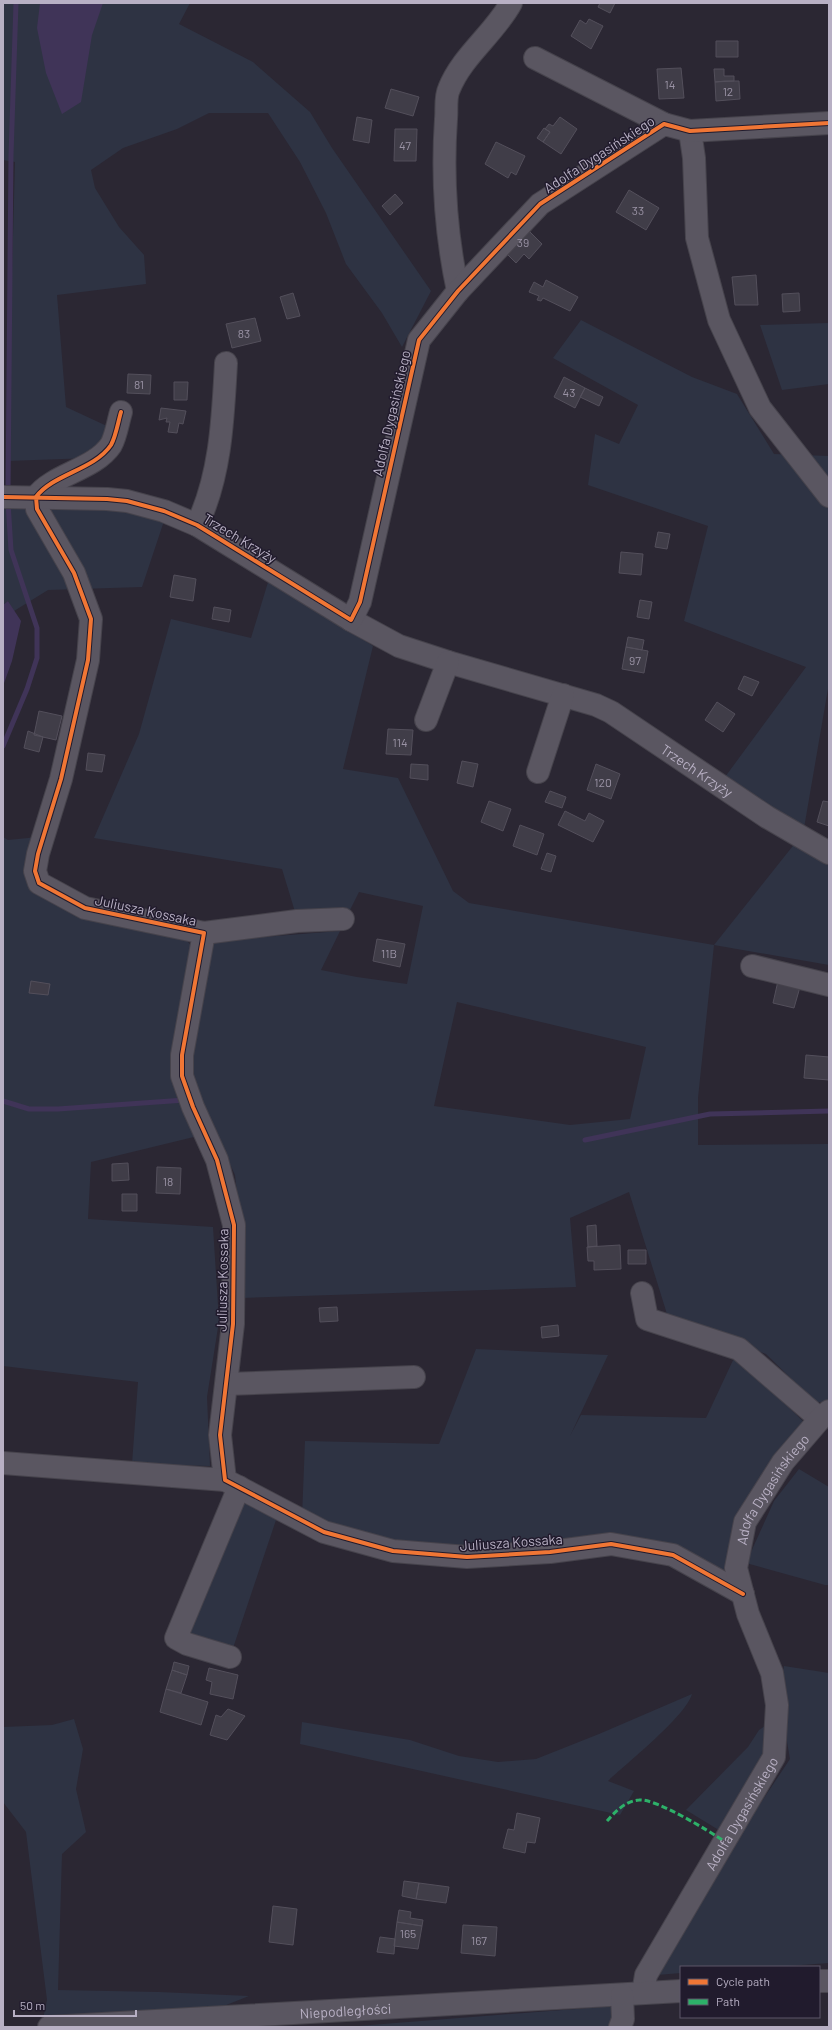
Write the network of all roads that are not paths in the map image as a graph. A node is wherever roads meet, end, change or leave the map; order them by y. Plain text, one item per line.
1 (511, 3) edge
2 (535, 58) dead end
3 (829, 123) edge
4 (664, 124) junction
5 (690, 131) junction
6 (458, 291) junction
7 (226, 363) dead end
8 (121, 412) dead end
9 (829, 496) edge
10 (19, 497) edge
11 (197, 525) junction
12 (351, 620) junction
13 (448, 662) junction
14 (563, 695) junction
15 (426, 720) dead end
16 (538, 772) dead end
17 (829, 853) edge
18 (343, 919) dead end
19 (204, 934) junction
20 (752, 966) dead end
21 (829, 985) edge
22 (642, 1293) dead end
23 (414, 1377) dead end
24 (227, 1384) junction
25 (824, 1415) edge
26 (3, 1463) edge
27 (232, 1484) junction
28 (743, 1594) junction
29 (230, 1657) dead end
30 (680, 1991) edge
31 (632, 1994) junction
32 (49, 2027) edge
33 (620, 2027) edge

1 - 6 street
2 - 4 street, Adolfa Dygasińskiego
3 - 5 street, Adolfa Dygasińskiego
4 - 5 street, Adolfa Dygasińskiego
4 - 6 street, Adolfa Dygasińskiego
5 - 9 street
6 - 12 street, Adolfa Dygasińskiego
7 - 11 street, Trzech Krzyży
8 - 10 street
10 - 11 street, Trzech Krzyży
10 - 19 street, Juliusza Kossaka
11 - 12 street, Trzech Krzyży
12 - 13 street, Trzech Krzyży
13 - 14 street, Trzech Krzyży
13 - 15 street
14 - 16 street
14 - 17 street, Trzech Krzyży
18 - 19 street, Juliusza Kossaka
19 - 24 street, Juliusza Kossaka
20 - 21 street
22 - 25 street
23 - 24 street
24 - 27 street, Juliusza Kossaka
25 - 28 street, Adolfa Dygasińskiego
26 - 27 street, Juliusza Kossaka
27 - 28 street, Juliusza Kossaka
27 - 29 street, Juliusza Kossaka
28 - 31 street, Adolfa Dygasińskiego
30 - 31 street, Niepodległości
31 - 32 street, Niepodległości
31 - 33 street, Adolfa Dygasińskiego

